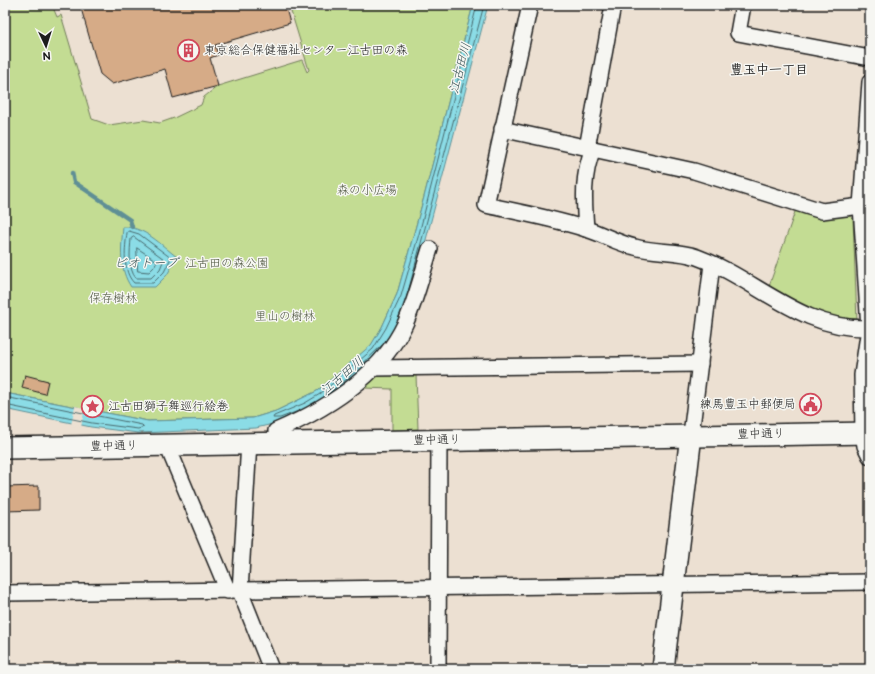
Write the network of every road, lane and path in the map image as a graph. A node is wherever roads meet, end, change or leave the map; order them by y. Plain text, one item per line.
1 (530, 5) edge
2 (613, 5) edge
3 (743, 5) edge
4 (870, 58) edge
5 (870, 82) edge
6 (502, 129) junction
7 (590, 149) junction
8 (861, 206) junction
9 (586, 230) junction
10 (430, 249) dead end
11 (866, 252) edge
12 (712, 264) junction
13 (869, 328) junction
14 (700, 364) junction
15 (372, 368) junction
16 (867, 433) edge
17 (691, 435) junction
18 (439, 440) junction
19 (277, 442) junction
20 (249, 443) junction
21 (167, 445) junction
22 (5, 448) edge
23 (870, 456) edge
24 (870, 582) edge
25 (673, 585) junction
26 (438, 588) junction
27 (234, 591) junction
28 (5, 593) edge
29 (271, 669) edge
30 (438, 669) edge
31 (663, 669) edge

1 - 6 street
2 - 7 street
3 - 4 street
5 - 8 street
6 - 7 street
6 - 9 street
7 - 8 street
7 - 9 street
8 - 11 street
9 - 12 street
10 - 15 street
11 - 13 street
12 - 13 street
12 - 14 street
13 - 16 street
14 - 15 street
14 - 17 street
15 - 19 street
16 - 17 street, 豊中通り
16 - 23 street
17 - 18 street, 豊中通り
17 - 25 street
18 - 19 street, 豊中通り
18 - 26 street
19 - 20 street, 豊中通り
20 - 21 street, 豊中通り
20 - 27 street
21 - 22 street, 豊中通り
21 - 27 street
24 - 25 street
25 - 26 street
25 - 31 street
26 - 27 street
26 - 30 street
27 - 28 street
27 - 29 street

